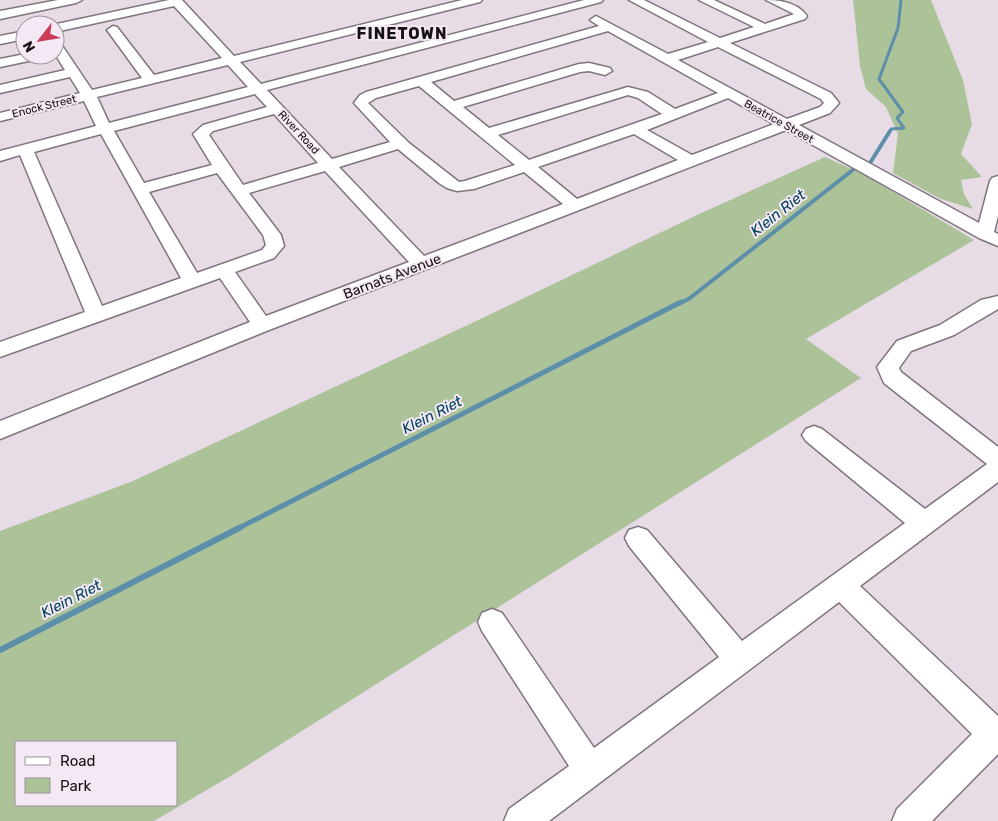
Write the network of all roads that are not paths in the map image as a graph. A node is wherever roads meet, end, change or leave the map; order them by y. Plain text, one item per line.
1 (76, 0) edge
2 (476, 0) edge
3 (597, 0) edge
4 (635, 0) edge
5 (705, 0) edge
6 (772, 0) edge
7 (177, 1) edge
8 (566, 3) edge
9 (418, 4) dead end
10 (429, 12) junction
11 (0, 15) edge
12 (411, 16) junction
13 (65, 26) edge
14 (610, 27) junction
15 (765, 28) junction
16 (113, 30) dead end
17 (15, 37) edge
18 (0, 40) edge
19 (443, 40) junction
20 (720, 42) junction
21 (667, 59) junction
22 (15, 60) edge
23 (232, 60) junction
24 (65, 62) edge
25 (0, 63) edge
26 (476, 64) junction
27 (605, 70) dead end
28 (72, 72) junction
29 (151, 80) junction
30 (420, 80) junction
31 (0, 89) edge
32 (258, 89) junction
33 (730, 93) junction
34 (89, 96) junction
35 (452, 106) junction
36 (277, 109) junction
37 (674, 114) junction
38 (0, 117) edge
39 (785, 124) junction
40 (105, 129) junction
41 (635, 129) junction
42 (486, 134) junction
43 (402, 143) junction
44 (26, 150) junction
45 (0, 156) edge
46 (692, 162) junction
47 (329, 164) junction
48 (221, 167) junction
49 (526, 167) junction
50 (998, 181) edge
51 (140, 189) junction
52 (240, 191) junction
53 (576, 206) junction
54 (992, 238) edge
55 (422, 264) junction
56 (225, 271) junction
57 (192, 282) junction
58 (998, 302) edge
59 (96, 316) junction
60 (262, 325) junction
61 (0, 350) edge
62 (0, 430) edge
63 (814, 435) dead end
64 (998, 460) edge
65 (998, 469) edge
66 (924, 523) junction
67 (638, 538) dead end
68 (840, 585) junction
69 (492, 622) dead end
70 (739, 659) junction
71 (996, 736) edge
72 (590, 770) junction
73 (521, 821) edge
74 (909, 821) edge

1 - 11 street
2 - 10 street, Enock Street
3 - 8 street
4 - 20 street
5 - 15 street
6 - 15 street
7 - 13 street
7 - 23 street, River Road
8 - 14 street, Beatrice Street
8 - 19 street
9 - 10 street
10 - 12 street, Enock Street
12 - 19 street
12 - 23 street, Enock Street
14 - 21 street, Beatrice Street
14 - 26 street
15 - 20 street
16 - 29 street
17 - 18 street
19 - 26 street
19 - 32 street
20 - 21 street
20 - 39 street, Barnats Avenue
21 - 33 street, Beatrice Street
22 - 25 street
23 - 29 street, Enock Street
23 - 32 street, River Road
24 - 28 street
26 - 30 street
27 - 35 street
28 - 31 street
28 - 34 street
29 - 34 street, Enock Street
30 - 35 street
30 - 43 street
32 - 36 street, River Road
32 - 40 street
33 - 37 street
33 - 39 street, Beatrice Street
34 - 38 street, Enock Street
34 - 40 street
35 - 42 street
36 - 47 street, River Road
36 - 48 street
37 - 41 street
37 - 42 street
39 - 46 street, Barnats Avenue
39 - 54 street, Beatrice Street
40 - 44 street
40 - 51 street
41 - 46 street
41 - 49 street
42 - 49 street
43 - 47 street
43 - 49 street
44 - 45 street
44 - 59 street
46 - 53 street, Barnats Avenue
47 - 52 street
47 - 55 street, River Road
48 - 51 street
48 - 52 street
49 - 53 street
50 - 54 street
51 - 57 street
52 - 56 street
53 - 55 street, Barnats Avenue
55 - 60 street, Barnats Avenue
56 - 57 street
56 - 60 street
57 - 59 street
58 - 64 street
59 - 61 street
60 - 62 street, Barnats Avenue
63 - 66 street
65 - 66 street
66 - 68 street
67 - 70 street
68 - 70 street
68 - 71 street
69 - 72 street
70 - 72 street
71 - 74 street
72 - 73 street

